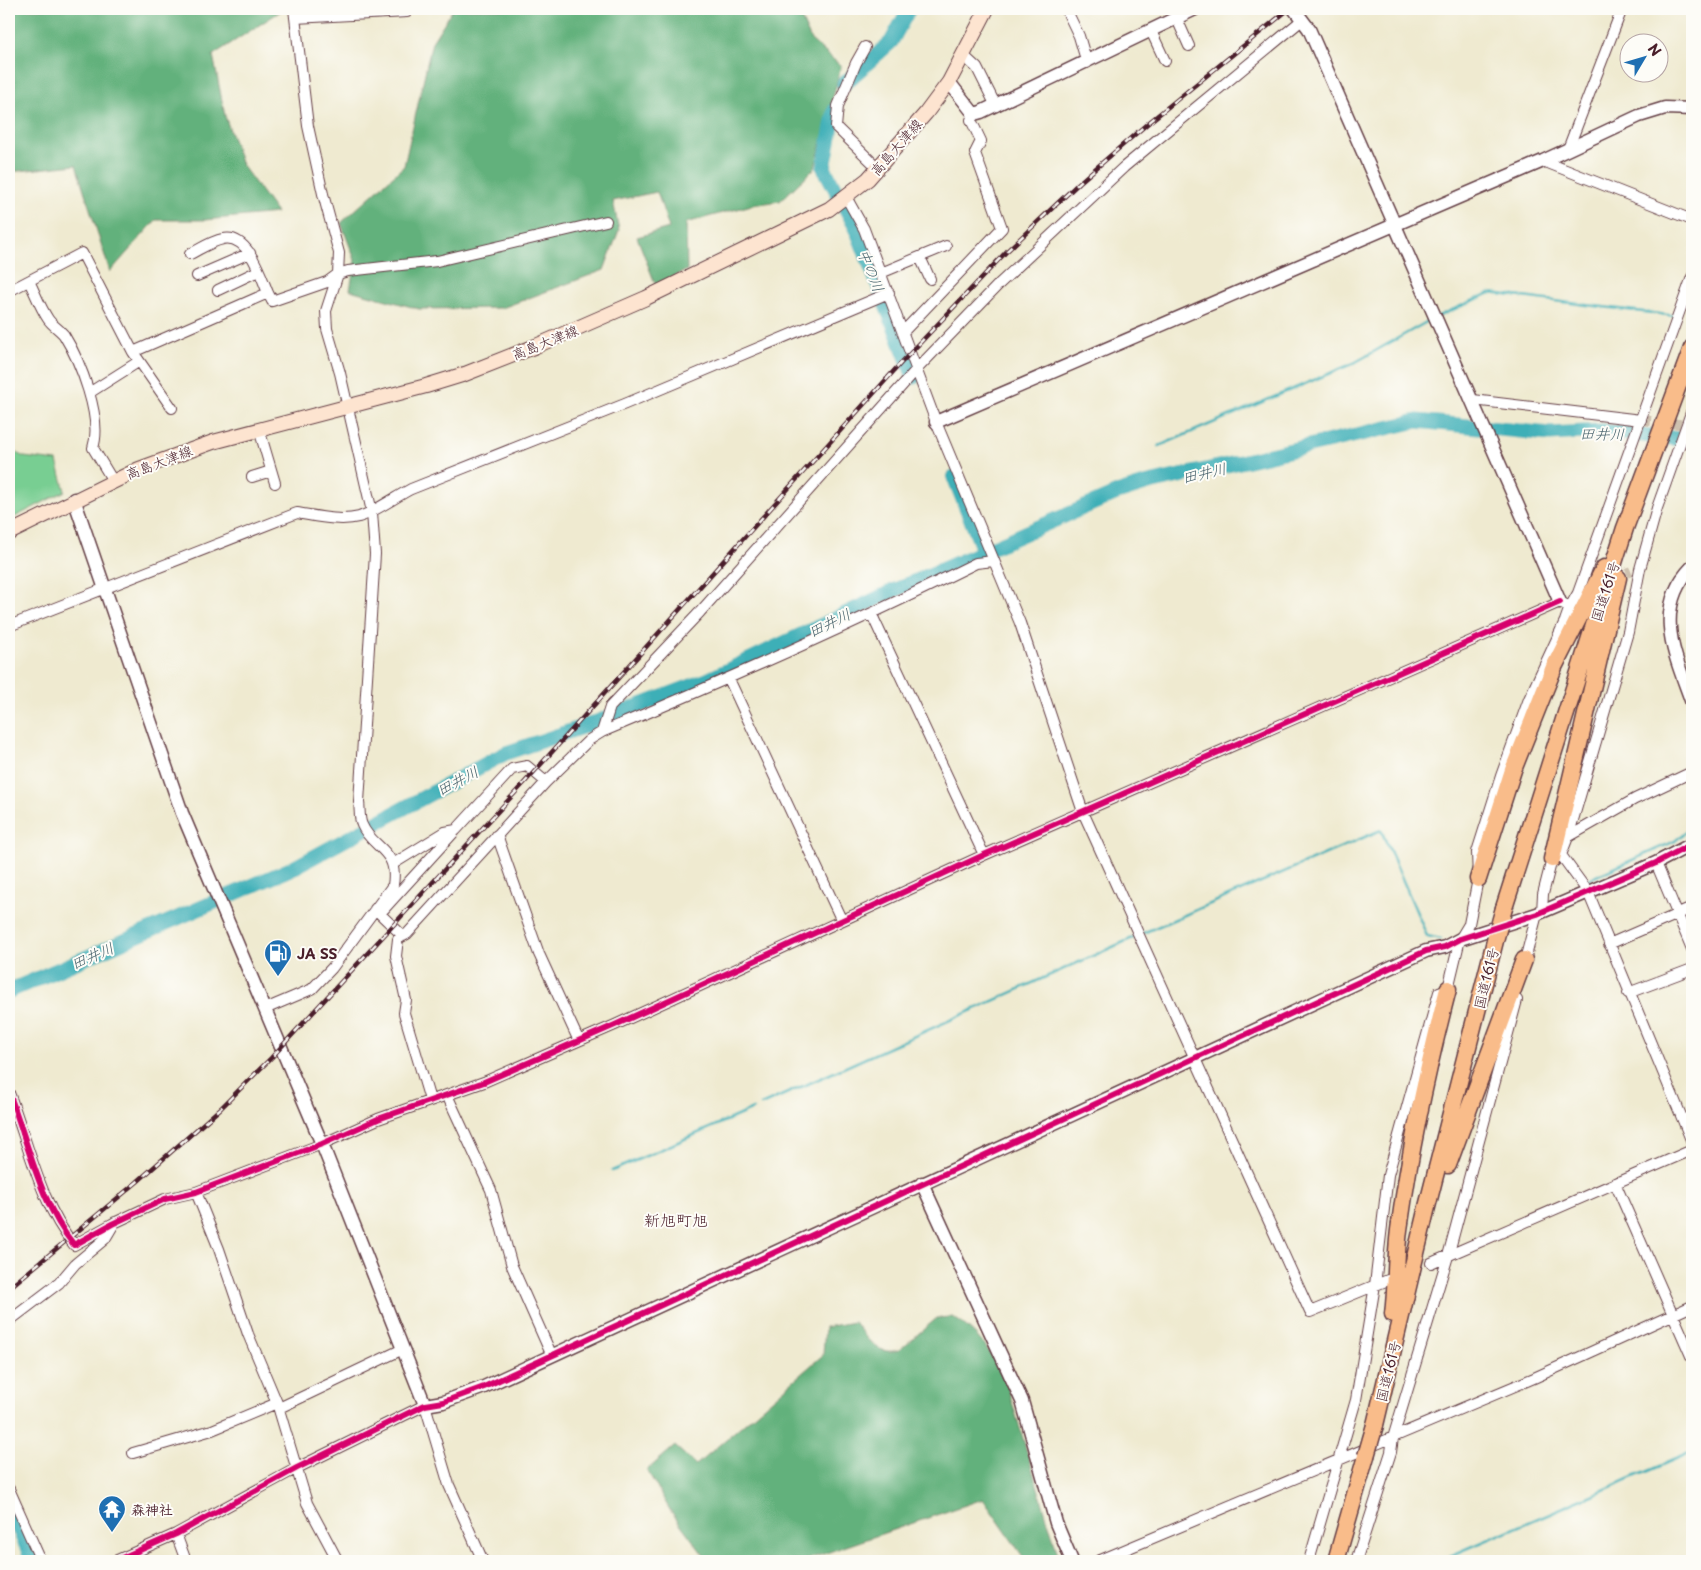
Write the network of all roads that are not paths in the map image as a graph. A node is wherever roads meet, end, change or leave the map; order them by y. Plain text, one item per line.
1 (987, 9) edge
2 (1066, 9) edge
3 (1196, 9) edge
4 (1294, 9) edge
5 (1622, 9) edge
6 (354, 12) edge
7 (408, 12) dead end
8 (294, 13) edge
9 (1177, 19) junction
10 (1302, 20) junction
11 (1151, 31) junction
12 (1189, 46) dead end
13 (865, 47) dead end
14 (964, 56) junction
15 (1165, 61) dead end
16 (1087, 63) junction
17 (949, 82) junction
18 (996, 106) junction
19 (1692, 109) edge
20 (974, 114) junction
21 (1568, 149) junction
22 (1543, 161) junction
23 (878, 168) junction
24 (843, 199) junction
25 (1692, 220) edge
26 (606, 221) dead end
27 (1394, 224) junction
28 (946, 246) dead end
29 (250, 253) junction
30 (190, 254) dead end
31 (920, 257) junction
32 (258, 271) junction
33 (882, 273) junction
34 (338, 274) junction
35 (197, 276) dead end
36 (1692, 277) edge
37 (930, 279) dead end
38 (29, 280) junction
39 (218, 290) dead end
40 (9, 291) edge
41 (889, 292) junction
42 (268, 293) junction
43 (903, 332) junction
44 (1692, 348) edge
45 (135, 357) junction
46 (916, 370) junction
47 (89, 393) junction
48 (1473, 400) junction
49 (347, 406) junction
50 (172, 408) dead end
51 (1692, 410) edge
52 (936, 422) junction
53 (1640, 422) junction
54 (259, 429) junction
55 (271, 471) junction
56 (252, 477) dead end
57 (112, 481) junction
58 (275, 484) dead end
59 (74, 499) junction
60 (372, 512) junction
61 (1625, 528) junction
62 (9, 533) edge
63 (994, 561) junction
64 (1692, 567) edge
65 (106, 589) junction
66 (1564, 604) junction
67 (872, 615) junction
68 (9, 626) edge
69 (729, 679) junction
70 (1692, 703) edge
71 (603, 729) junction
72 (1692, 772) edge
73 (546, 782) junction
74 (1083, 812) junction
75 (456, 830) junction
76 (497, 835) junction
77 (1568, 837) junction
78 (1692, 844) edge
79 (984, 855) junction
80 (1557, 857) junction
81 (1656, 862) junction
82 (393, 864) junction
83 (1478, 878) junction
84 (1588, 892) junction
85 (1692, 908) edge
86 (375, 909) junction
87 (1539, 913) junction
88 (1678, 914) junction
89 (841, 919) junction
90 (403, 936) junction
91 (1460, 939) junction
92 (1609, 944) junction
93 (1692, 949) edge
94 (1524, 960) junction
95 (1692, 969) edge
96 (1448, 989) junction
97 (1628, 993) junction
98 (265, 1009) junction
99 (578, 1039) junction
100 (1196, 1056) junction
101 (9, 1093) edge
102 (447, 1095) junction
103 (430, 1100) junction
104 (1692, 1142) edge
105 (322, 1144) junction
106 (1692, 1150) edge
107 (922, 1183) junction
108 (1615, 1183) junction
109 (196, 1192) junction
110 (116, 1222) junction
111 (1448, 1256) junction
112 (1431, 1262) dead end
113 (1388, 1280) dead end
114 (1375, 1285) junction
115 (1692, 1306) edge
116 (1672, 1314) junction
117 (9, 1321) edge
118 (403, 1349) junction
119 (552, 1356) junction
120 (1692, 1358) edge
121 (1388, 1374) junction
122 (425, 1404) junction
123 (278, 1406) junction
124 (1393, 1438) junction
125 (133, 1453) dead end
126 (1340, 1460) junction
127 (297, 1468) junction
128 (9, 1489) edge
129 (176, 1534) junction
130 (41, 1561) edge
131 (115, 1561) edge
132 (186, 1561) edge
133 (338, 1561) edge
134 (483, 1561) edge
135 (1072, 1561) edge
136 (1098, 1561) edge
137 (1309, 1561) edge
138 (1336, 1561) edge
139 (1356, 1561) edge

1 - 14 main road, 高島大津線
2 - 16 street
3 - 9 street
4 - 10 street
5 - 21 street
6 - 7 street
6 - 8 street
8 - 34 street
9 - 11 street
9 - 12 street
10 - 27 street
10 - 46 street
11 - 15 street
11 - 16 street
13 - 23 street
14 - 17 main road, 高島大津線
14 - 18 street
16 - 18 street
17 - 20 street
17 - 23 main road, 高島大津線
18 - 20 street
19 - 21 street
20 - 43 street
21 - 22 street
22 - 25 street
22 - 27 street
23 - 24 main road, 高島大津線
24 - 33 street
24 - 49 main road, 高島大津線
26 - 34 street
27 - 48 street
27 - 52 street
28 - 31 street
29 - 30 street
29 - 32 street
29 - 35 street
31 - 33 street
31 - 37 street
32 - 39 street
32 - 42 street
33 - 41 street
34 - 42 street
34 - 49 street
36 - 53 street
38 - 40 street
38 - 45 street
38 - 47 street
41 - 43 street
41 - 60 street
42 - 45 street
43 - 46 street
44 - 61 highway, 国道161号
45 - 47 street
45 - 50 street
46 - 52 street
46 - 71 street
47 - 57 street
48 - 53 street
48 - 66 street
49 - 54 main road, 高島大津線
49 - 60 street
51 - 77 street
52 - 63 street
53 - 66 street
54 - 55 street
54 - 57 main road, 高島大津線
55 - 56 street
55 - 58 street
57 - 59 main road, 高島大津線
59 - 62 main road, 高島大津線
59 - 65 street
60 - 65 street
60 - 82 street
61 - 80 highway
61 - 83 highway
61 - 121 highway, 国道161号, bridge
63 - 67 street
63 - 74 street
64 - 70 street
65 - 68 street
65 - 98 street
66 - 74 street
66 - 83 street
67 - 69 street
67 - 79 street
69 - 71 street
69 - 89 street
71 - 73 street
72 - 77 street
73 - 75 street
73 - 76 street
74 - 79 street
74 - 100 street
75 - 82 street
75 - 86 street
76 - 90 street
76 - 99 street
77 - 80 street
78 - 81 street
79 - 89 street
80 - 84 street
80 - 87 street
81 - 84 street
81 - 88 street
82 - 86 street
83 - 91 street
84 - 87 street
84 - 92 street
85 - 88 street
86 - 90 street
86 - 98 street
87 - 91 street
87 - 94 street
88 - 92 street
88 - 93 street
89 - 99 street
90 - 103 street
91 - 96 street
91 - 100 street
92 - 97 street
94 - 111 street
94 - 121 highway
95 - 97 street
96 - 114 street
96 - 121 highway
97 - 104 street
98 - 105 street
99 - 102 street
100 - 107 street
100 - 114 street
101 - 110 street
102 - 103 street
102 - 119 street
103 - 105 street
105 - 109 street
105 - 118 street
106 - 108 street
107 - 119 street
107 - 135 street
108 - 111 street
108 - 116 street
109 - 110 street
109 - 123 street
110 - 117 street
111 - 112 street
111 - 124 street
113 - 114 street
114 - 126 street
115 - 116 street
116 - 120 street
116 - 124 street
118 - 122 street
118 - 123 street
119 - 122 street
121 - 138 highway, 国道161号, bridge
122 - 127 street
122 - 134 street
123 - 125 street
123 - 127 street
124 - 126 street
124 - 139 street
126 - 136 street
126 - 137 street
127 - 129 street
127 - 133 street
128 - 130 street
129 - 131 street
129 - 132 street

